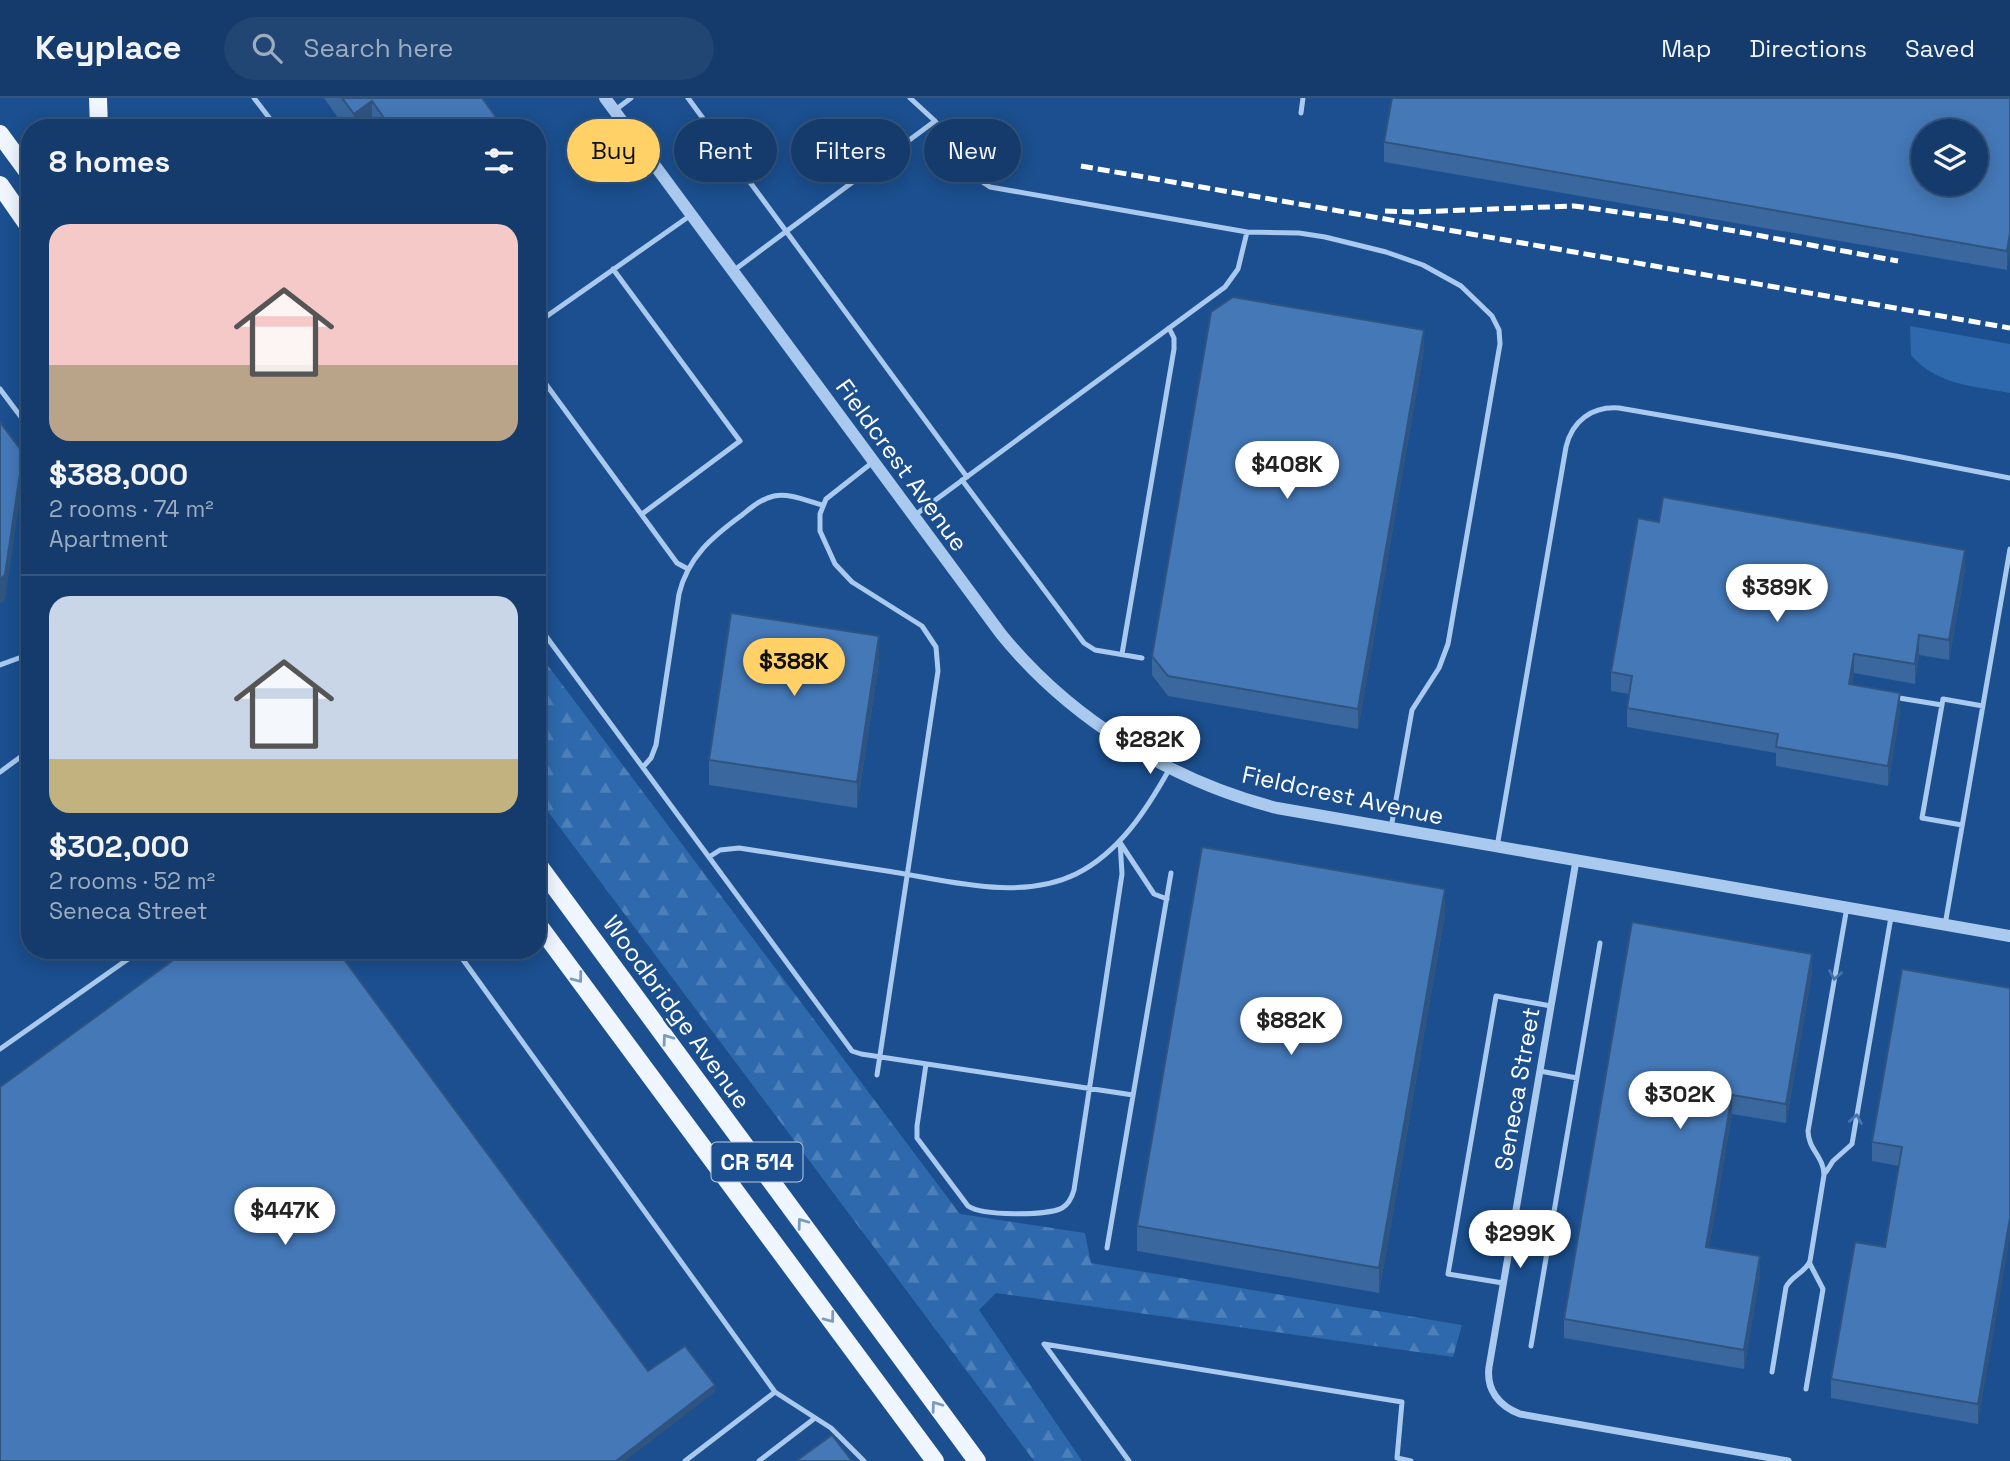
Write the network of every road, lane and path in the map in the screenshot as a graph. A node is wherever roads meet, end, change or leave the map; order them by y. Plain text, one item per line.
1 (98, 98) edge
2 (254, 98) edge
3 (605, 98) edge
4 (631, 98) edge
5 (688, 98) edge
6 (910, 98) edge
7 (1303, 98) edge
8 (614, 111) junction
9 (1301, 113) dead end
10 (99, 119) edge
11 (270, 119) edge
12 (933, 119) edge
13 (924, 129) edge
14 (0, 134) edge
15 (21, 163) edge
16 (982, 182) edge
17 (0, 185) edge
18 (0, 192) edge
19 (691, 215) junction
20 (21, 216) edge
21 (21, 218) edge
22 (787, 232) junction
23 (1247, 232) junction
24 (613, 269) junction
25 (733, 271) junction
26 (546, 317) edge
27 (1169, 328) junction
28 (0, 389) edge
29 (546, 390) edge
30 (21, 417) edge
31 (873, 462) junction
32 (965, 478) junction
33 (2010, 478) edge
34 (822, 505) junction
35 (642, 514) junction
36 (914, 516) junction
37 (2010, 549) edge
38 (688, 569) junction
39 (546, 636) edge
40 (1122, 654) junction
41 (21, 657) edge
42 (1142, 658) dead end
43 (0, 665) edge
44 (1888, 696) edge
45 (1942, 705) junction
46 (1983, 706) junction
47 (21, 757) edge
48 (643, 767) junction
49 (1170, 767) junction
50 (0, 772) edge
51 (1962, 825) junction
52 (1391, 828) junction
53 (1119, 841) junction
54 (1497, 847) junction
55 (709, 857) junction
56 (1576, 861) junction
57 (1171, 873) dead end
58 (908, 874) junction
59 (546, 875) edge
60 (1167, 899) junction
61 (1847, 907) junction
62 (1891, 915) junction
63 (1945, 925) junction
64 (546, 935) edge
65 (2010, 936) edge
66 (1600, 943) dead end
67 (128, 959) edge
68 (462, 959) edge
69 (1551, 1006) junction
70 (0, 1049) edge
71 (880, 1057) junction
72 (926, 1064) junction
73 (1540, 1072) junction
74 (877, 1075) dead end
75 (1577, 1078) junction
76 (1090, 1089) junction
77 (1133, 1096) junction
78 (1824, 1175) junction
79 (1514, 1220) junction
80 (1552, 1226) junction
81 (1107, 1248) dead end
82 (1810, 1261) junction
83 (1503, 1283) junction
84 (1531, 1346) dead end
85 (1772, 1372) dead end
86 (1806, 1389) dead end
87 (775, 1392) junction
88 (816, 1418) junction
89 (685, 1461) edge
90 (759, 1461) edge
91 (864, 1461) edge
92 (935, 1461) edge
93 (977, 1461) edge
94 (1129, 1461) edge
95 (1411, 1461) edge
96 (1788, 1461) edge

1 - 10 main road
2 - 11 lane
3 - 8 street, Fieldcrest Avenue
4 - 8 lane
5 - 22 lane
6 - 12 lane
7 - 9 lane
8 - 19 street, Fieldcrest Avenue
13 - 22 lane
14 - 15 main road
16 - 23 lane
17 - 20 main road
18 - 21 main road
19 - 24 lane
19 - 25 street, Fieldcrest Avenue
22 - 25 lane
22 - 32 lane
23 - 27 lane
23 - 52 lane
24 - 26 lane
24 - 35 lane
25 - 31 street, Fieldcrest Avenue
27 - 32 lane
27 - 40 lane
28 - 30 lane
29 - 35 lane
31 - 34 lane
31 - 36 street, Fieldcrest Avenue
32 - 36 lane
32 - 40 lane
33 - 54 lane
34 - 38 lane
34 - 58 lane
35 - 38 lane
36 - 49 street, Fieldcrest Avenue
37 - 46 lane
38 - 48 lane
39 - 48 lane
40 - 42 lane
41 - 43 lane
44 - 45 lane
45 - 46 lane
45 - 51 lane
46 - 51 lane
47 - 50 lane
48 - 55 lane
49 - 52 street, Fieldcrest Avenue
49 - 53 lane
51 - 63 lane
52 - 54 street, Fieldcrest Avenue
53 - 58 lane
53 - 60 lane
53 - 76 lane
54 - 56 street, Fieldcrest Avenue
55 - 58 lane
55 - 71 lane
56 - 61 street, Fieldcrest Avenue
56 - 69 street, Seneca Street
57 - 60 lane
58 - 71 lane
93 -> 59 main road, Woodbridge Avenue / CR 514
60 - 77 lane
61 - 62 street, Fieldcrest Avenue
61 -> 78 lane
62 - 63 street, Fieldcrest Avenue
78 -> 62 lane
63 - 65 street, Fieldcrest Avenue
64 -> 92 main road, CR 514
66 - 75 lane
67 - 70 lane
68 - 87 lane
69 - 73 street, Seneca Street
69 - 83 lane
71 - 72 lane
71 - 74 lane
72 - 76 lane
72 - 76 lane
73 - 75 lane
73 - 79 street, Seneca Street
75 - 80 lane
76 - 77 lane
77 - 81 lane
78 - 82 lane
79 - 80 lane
79 - 83 street, Seneca Street
80 - 84 lane
82 - 85 lane
82 - 86 lane
83 - 96 street, Seneca Street
87 - 88 lane
87 - 89 lane
88 - 90 lane
88 - 91 lane
94 - 95 lane

